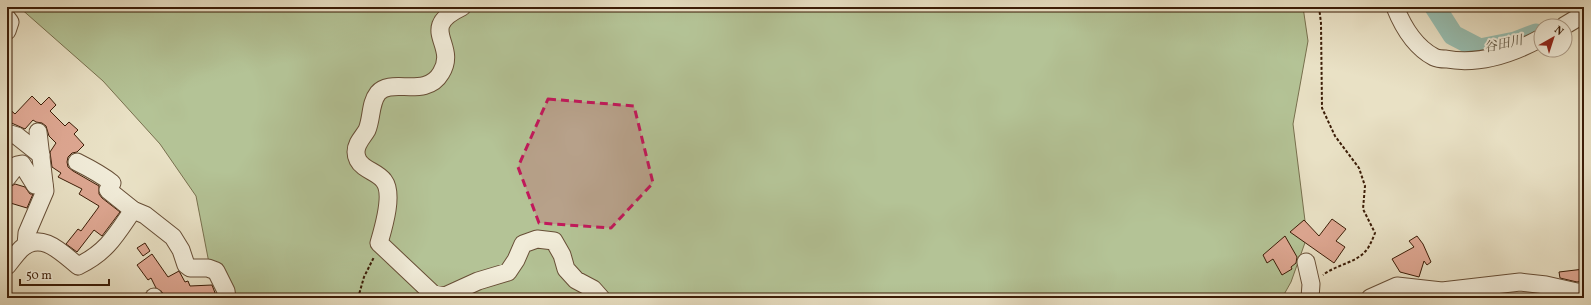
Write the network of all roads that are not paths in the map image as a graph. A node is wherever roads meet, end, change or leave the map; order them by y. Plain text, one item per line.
1 (462, 7) edge
2 (1395, 7) edge
3 (1584, 14) edge
4 (7, 18) edge
5 (1573, 21) edge
6 (7, 31) edge
7 (1533, 42) edge
8 (38, 132) dead end
9 (7, 133) edge
10 (41, 155) junction
11 (77, 162) dead end
12 (7, 178) edge
13 (44, 185) junction
14 (133, 210) junction
15 (26, 245) junction
16 (1306, 262) dead end
17 (7, 266) edge
18 (1311, 291) edge
19 (1584, 292) edge
20 (227, 298) edge
21 (601, 298) edge
22 (1370, 298) edge

1 - 21 street
2 - 7 street
3 - 5 street
4 - 6 street
8 - 10 street
9 - 10 street
10 - 13 street
11 - 14 street
12 - 13 street
13 - 15 street
14 - 15 street
14 - 20 street
15 - 17 street
16 - 18 street
19 - 22 street

